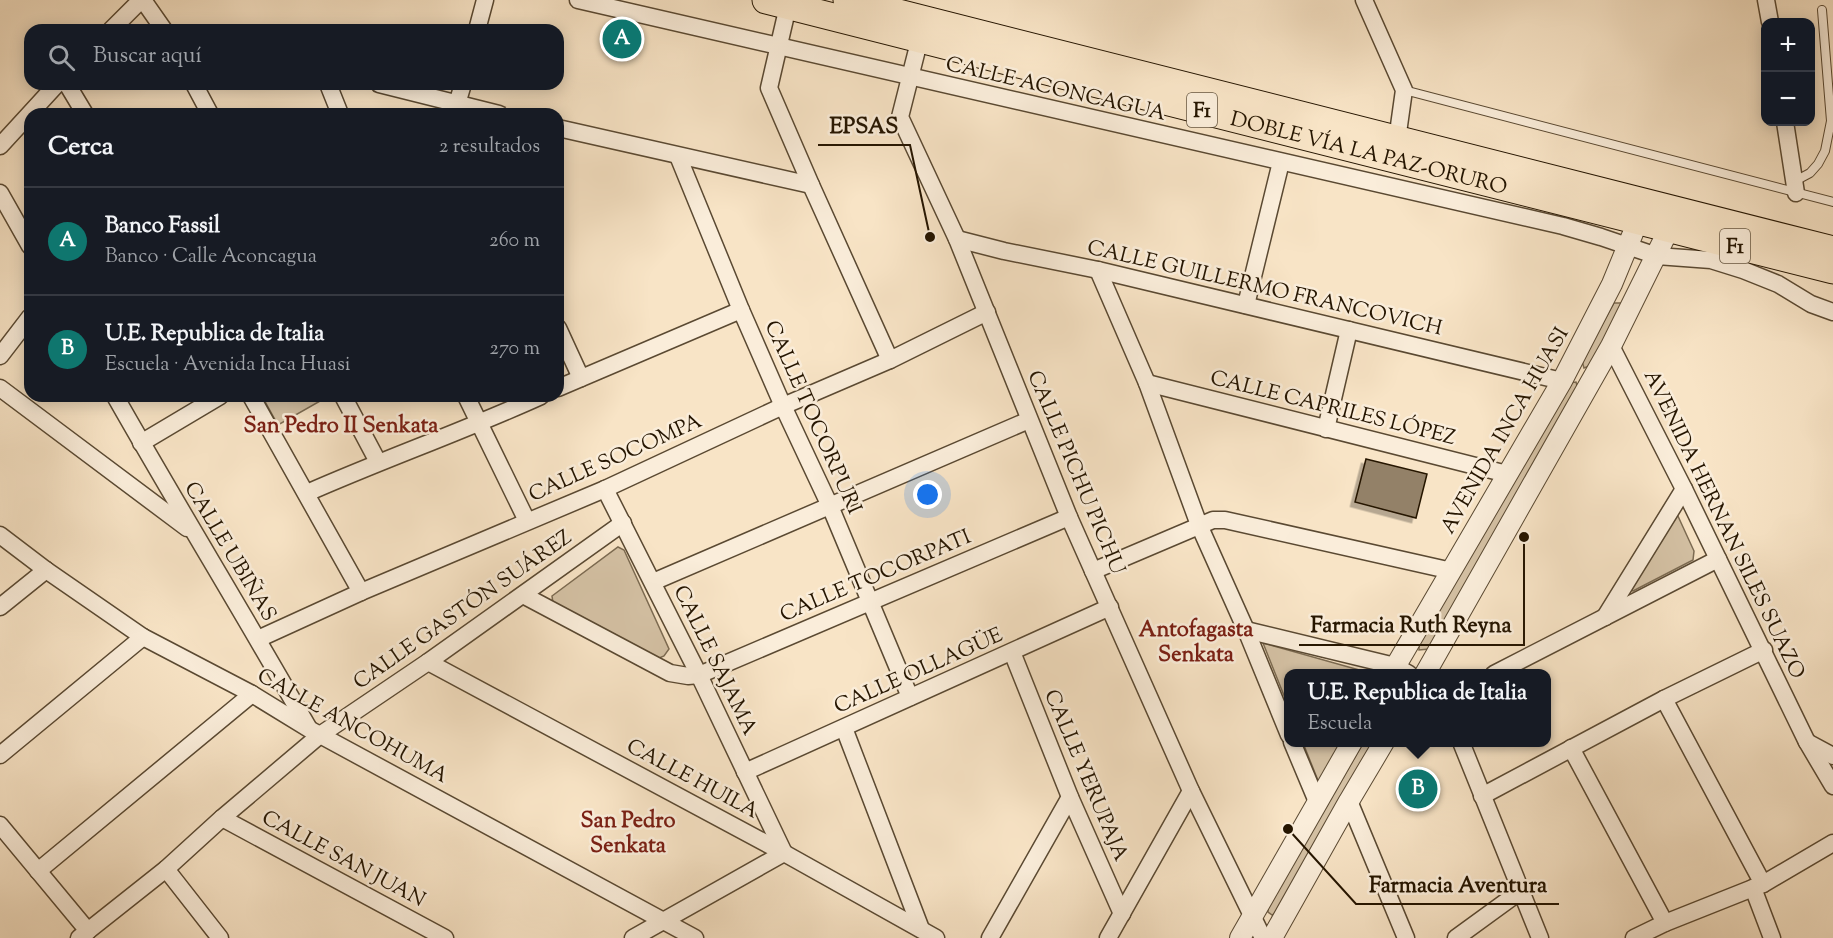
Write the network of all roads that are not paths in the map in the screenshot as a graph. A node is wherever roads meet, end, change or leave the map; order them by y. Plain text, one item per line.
1 (142, 0) edge
2 (485, 0) edge
3 (578, 0) edge
4 (847, 0) edge
5 (1364, 0) edge
6 (1766, 0) edge
7 (777, 3) edge
8 (1822, 10) dead end
9 (1769, 18) edge
10 (117, 24) edge
11 (160, 24) edge
12 (479, 24) edge
13 (920, 38) junction
14 (778, 47) junction
15 (910, 77) junction
16 (51, 90) edge
17 (71, 90) edge
18 (197, 90) edge
19 (330, 90) edge
20 (398, 90) edge
21 (462, 90) edge
22 (1404, 90) junction
23 (35, 108) edge
24 (82, 108) edge
25 (207, 108) edge
26 (338, 108) edge
27 (457, 108) edge
28 (460, 108) edge
29 (24, 120) edge
30 (1786, 126) edge
31 (564, 129) edge
32 (1396, 140) junction
33 (0, 146) edge
34 (678, 156) junction
35 (1281, 162) junction
36 (811, 185) junction
37 (1795, 187) junction
38 (0, 193) edge
39 (1833, 202) edge
40 (1640, 212) junction
41 (1669, 229) junction
42 (24, 235) edge
43 (957, 239) junction
44 (1627, 247) junction
45 (1833, 250) edge
46 (1657, 256) junction
47 (1098, 270) junction
48 (1833, 270) edge
49 (1246, 305) junction
50 (741, 310) junction
51 (987, 312) junction
52 (1833, 312) edge
53 (24, 325) edge
54 (1350, 330) junction
55 (564, 341) edge
56 (1611, 346) junction
57 (0, 356) edge
58 (890, 360) junction
59 (1566, 373) junction
60 (1594, 377) junction
61 (581, 378) junction
62 (1147, 383) junction
63 (564, 385) edge
64 (0, 388) edge
65 (118, 402) edge
66 (210, 402) edge
67 (254, 402) edge
68 (346, 402) edge
69 (469, 402) edge
70 (528, 402) edge
71 (783, 406) junction
72 (1029, 420) junction
73 (479, 424) junction
74 (1326, 429) junction
75 (141, 443) junction
76 (378, 462) junction
77 (1508, 474) junction
78 (605, 489) junction
79 (1684, 489) junction
80 (307, 493) junction
81 (830, 506) junction
82 (1069, 517) junction
83 (527, 520) junction
84 (623, 523) junction
85 (1199, 525) junction
86 (192, 532) junction
87 (0, 535) edge
88 (1718, 559) junction
89 (46, 570) junction
90 (1093, 571) junction
91 (1452, 571) junction
92 (653, 582) junction
93 (362, 592) junction
94 (523, 595) junction
95 (870, 602) junction
96 (0, 607) edge
97 (1110, 607) junction
98 (1604, 617) junction
99 (1246, 630) junction
100 (143, 637) junction
101 (258, 639) junction
102 (1764, 650) junction
103 (1012, 652) junction
104 (428, 662) junction
105 (1391, 669) edge
106 (1399, 669) edge
107 (1428, 669) edge
108 (1504, 669) edge
109 (699, 675) junction
110 (252, 694) junction
111 (910, 696) junction
112 (1664, 699) junction
113 (1284, 723) edge
114 (844, 728) junction
115 (314, 732) junction
116 (1807, 742) junction
117 (1294, 747) edge
118 (1349, 747) edge
119 (1381, 747) edge
120 (1463, 747) edge
121 (1571, 748) junction
122 (0, 755) edge
123 (1833, 756) edge
124 (745, 772) junction
125 (1833, 786) edge
126 (1191, 791) junction
127 (1482, 796) junction
128 (1071, 797) junction
129 (1349, 801) junction
130 (1318, 804) junction
131 (222, 818) junction
132 (0, 825) edge
133 (1833, 843) edge
134 (784, 853) junction
135 (166, 869) junction
136 (38, 871) junction
137 (1758, 886) junction
138 (1522, 890) junction
139 (1122, 914) junction
140 (1253, 915) junction
141 (664, 922) junction
142 (1665, 923) junction
143 (921, 929) junction
144 (83, 934) edge
145 (217, 934) edge
146 (1642, 936) edge
147 (230, 938) edge
148 (445, 938) edge
149 (633, 938) edge
150 (695, 938) edge
151 (936, 938) edge
152 (990, 938) edge
153 (1108, 938) edge
154 (1240, 938) edge
155 (1263, 938) edge
156 (1272, 938) edge
157 (1406, 938) edge
158 (1456, 938) edge
159 (1540, 938) edge
160 (1772, 938) edge

1 - 10 street
1 - 11 street
2 - 12 street
3 - 14 street, CALLE ACONCAGUA
4 - 32 highway, DOBLE VÍA LA PAZ-ORURO / F1
5 - 22 street
6 - 9 street
7 - 13 highway, DOBLE VÍA LA PAZ-ORURO / F1
7 - 14 street
8 - 37 lane
13 - 15 street, CALLE PICHU PICHU
13 - 40 highway, DOBLE VÍA LA PAZ-ORURO / F1
14 - 15 street, CALLE ACONCAGUA
14 - 36 street
15 - 35 street, CALLE ACONCAGUA
15 - 43 street, CALLE PICHU PICHU
16 - 23 street
17 - 24 street
18 - 25 street
19 - 26 street
20 - 27 street
21 - 28 street
22 - 32 street
22 - 37 lane
29 - 33 street
30 - 37 street
31 - 34 street
32 - 40 highway, DOBLE VÍA LA PAZ-ORURO / F1
34 - 36 street
34 - 50 street, CALLE TOCORPURI
35 - 44 street, CALLE ACONCAGUA
35 - 49 street
36 - 58 street
37 - 39 lane
38 - 42 street
40 - 41 highway, DOBLE VÍA LA PAZ-ORURO / F1
40 - 44 street, AVENIDA INCA HUASI
40 - 45 highway, DOBLE VÍA LA PAZ-ORURO / F1
41 - 46 street
41 - 48 highway, DOBLE VÍA LA PAZ-ORURO / F1
43 - 47 street, CALLE GUILLERMO FRANCOVICH
43 - 51 street, CALLE PICHU PICHU
44 - 46 street, CALLE ACONCAGUA
44 - 59 street, AVENIDA INCA HUASI
46 - 52 street, CALLE ACONCAGUA
46 - 56 street
47 - 49 street, CALLE GUILLERMO FRANCOVICH
47 - 62 street
49 - 54 street, CALLE GUILLERMO FRANCOVICH
50 - 61 street
50 - 71 street, CALLE TOCORPURI
51 - 58 street, CALLE SOCOMPA
51 - 72 street, CALLE PICHU PICHU
53 - 57 street
54 - 59 street, CALLE GUILLERMO FRANCOVICH
54 - 74 street
55 - 61 street
56 - 60 street
56 - 79 street, AVENIDA HERNAN SILES SUAZO
58 - 71 street, CALLE SOCOMPA
59 - 60 street
59 - 77 street, AVENIDA INCA HUASI
60 - 107 street
61 - 63 street
62 - 74 street, CALLE CAPRILES LÓPEZ
62 - 85 street
64 - 86 street
65 - 75 street, CALLE UBIÑAS
66 - 75 street
67 - 80 street
68 - 76 street
69 - 73 street
70 - 73 street
71 - 78 street, CALLE SOCOMPA
71 - 81 street, CALLE TOCORPURI
72 - 81 street
72 - 82 street, CALLE PICHU PICHU
73 - 76 street
73 - 83 street
74 - 77 street, CALLE CAPRILES LÓPEZ
75 - 86 street, CALLE UBIÑAS
76 - 80 street
77 - 91 street, AVENIDA INCA HUASI
78 - 83 street, CALLE SOCOMPA
78 - 84 street, CALLE SAJAMA
79 - 88 street, AVENIDA HERNAN SILES SUAZO
79 - 98 street
80 - 93 street
81 - 92 street
81 - 95 street, CALLE TOCORPURI
82 - 90 street, CALLE PICHU PICHU
82 - 95 street, CALLE TOCORPATI
83 - 93 street, CALLE SOCOMPA
84 - 92 street, CALLE SAJAMA
84 - 94 street, CALLE GASTÓN SUÁREZ
85 - 90 street
85 - 91 street
85 - 99 street
86 - 101 street, CALLE UBIÑAS
87 - 89 street, CALLE ANCOHUMA
88 - 98 street
88 - 102 street, AVENIDA HERNAN SILES SUAZO
89 - 96 street
89 - 100 street, CALLE ANCOHUMA
90 - 97 street, CALLE PICHU PICHU
91 - 106 street, AVENIDA INCA HUASI
92 - 109 street, CALLE SAJAMA
93 - 101 street, CALLE SOCOMPA
94 - 104 street, CALLE GASTÓN SUÁREZ
94 - 109 street
95 - 109 street, CALLE TOCORPATI
95 - 111 street, CALLE TOCORPURI
97 - 103 street, CALLE OLLAGÜE
97 - 126 street, CALLE PICHU PICHU
98 - 108 street
99 - 105 street
99 - 113 street
100 - 110 street, CALLE ANCOHUMA
100 - 122 street
101 - 115 street, CALLE UBIÑAS
102 - 112 street
102 - 116 street, AVENIDA HERNAN SILES SUAZO
103 - 111 street, CALLE OLLAGÜE
103 - 128 street, CALLE YERUPAJA
104 - 115 street, CALLE GASTÓN SUÁREZ
104 - 134 street, CALLE HUILA
109 - 124 street, CALLE SAJAMA
110 - 115 street, CALLE ANCOHUMA
110 - 136 street
111 - 114 street, CALLE OLLAGÜE
112 - 121 street
112 - 137 street
114 - 124 street, CALLE OLLAGÜE
114 - 143 street
115 - 131 street, CALLE GASTÓN SUÁREZ
115 - 141 street, CALLE ANCOHUMA
116 - 123 street
116 - 125 street, AVENIDA HERNAN SILES SUAZO
117 - 130 street
118 - 130 street
119 - 129 street
120 - 127 street
121 - 127 street
121 - 142 street
124 - 134 street, CALLE SAJAMA
126 - 139 street
126 - 140 street, CALLE PICHU PICHU
127 - 138 street
128 - 139 street, CALLE YERUPAJA
128 - 152 street
129 - 156 street
129 - 157 street
130 - 140 street
131 - 135 street, CALLE GASTÓN SUÁREZ
131 - 148 street, CALLE SAN JUAN
132 - 136 street
133 - 137 street
134 - 141 street
134 - 143 street, CALLE HUILA
135 - 144 street, CALLE GASTÓN SUÁREZ
135 - 145 street
136 - 144 street
137 - 142 street
137 - 160 street
138 - 158 street
138 - 159 street
139 - 153 street
140 - 154 street
140 - 155 street, CALLE PICHU PICHU
141 - 149 street
141 - 150 street, CALLE ANCOHUMA
142 - 146 street
143 - 151 street, CALLE HUILA
145 - 147 street

